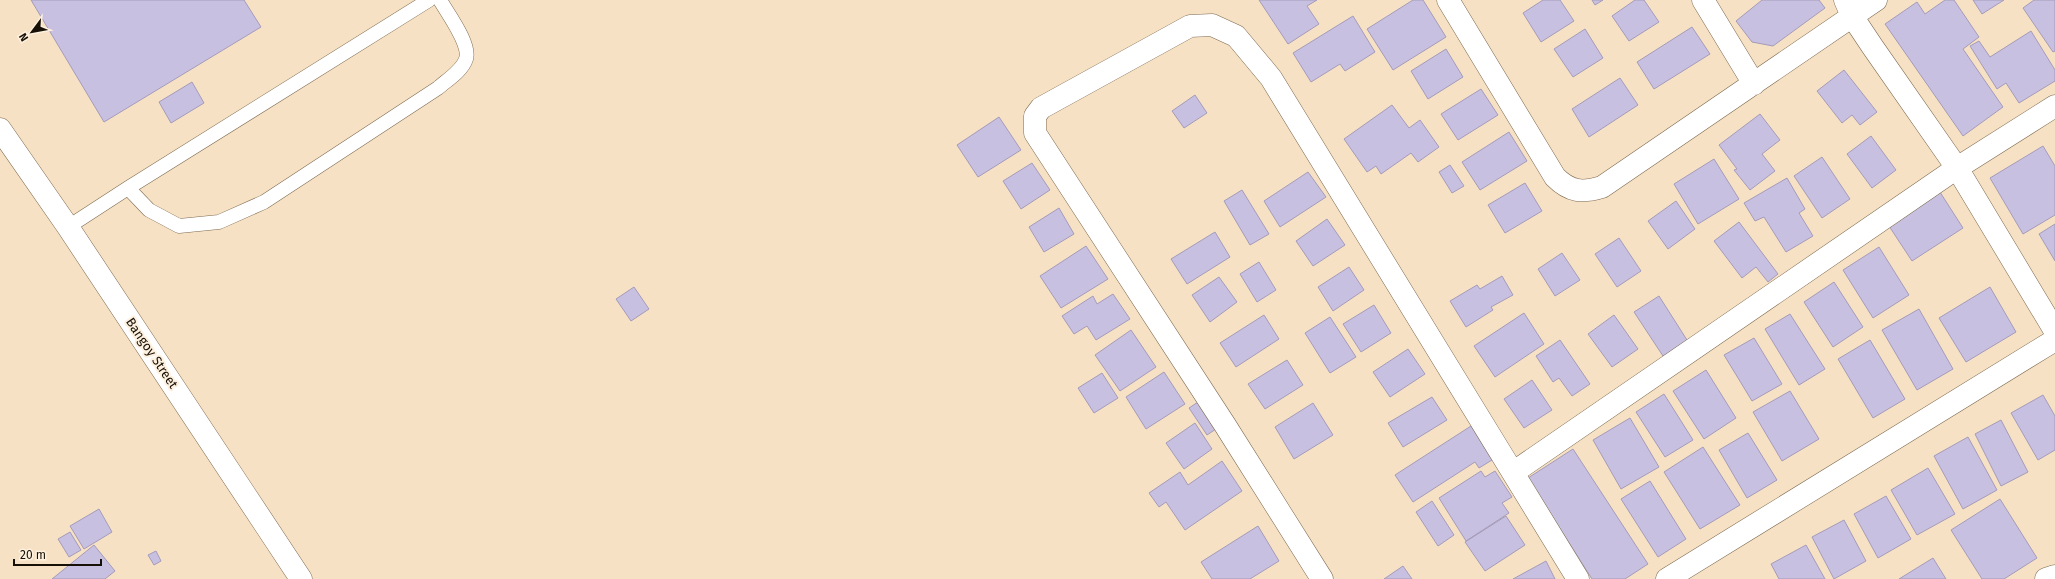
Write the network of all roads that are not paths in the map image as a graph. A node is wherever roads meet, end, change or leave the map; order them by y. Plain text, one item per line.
1 (429, 0) edge
2 (440, 0) edge
3 (1448, 0) edge
4 (1703, 0) edge
5 (1876, 0) edge
6 (1848, 8) edge
7 (1754, 84) junction
8 (2055, 106) edge
9 (0, 129) edge
10 (1957, 168) junction
11 (128, 188) junction
12 (68, 227) junction
13 (2055, 331) edge
14 (2055, 340) edge
15 (1514, 472) junction
16 (2055, 576) edge
17 (301, 579) edge
18 (1322, 579) edge
19 (1578, 579) edge
20 (1667, 579) edge
21 (2046, 579) edge

1 - 11 lane
2 - 11 lane
3 - 7 street
4 - 7 street
5 - 6 street
6 - 7 street
6 - 10 street
8 - 10 street
9 - 12 street, Bangoy Street
10 - 13 street
10 - 15 street
11 - 12 lane
12 - 17 street, Bangoy Street
14 - 20 street
15 - 18 street
15 - 19 street
16 - 21 street

